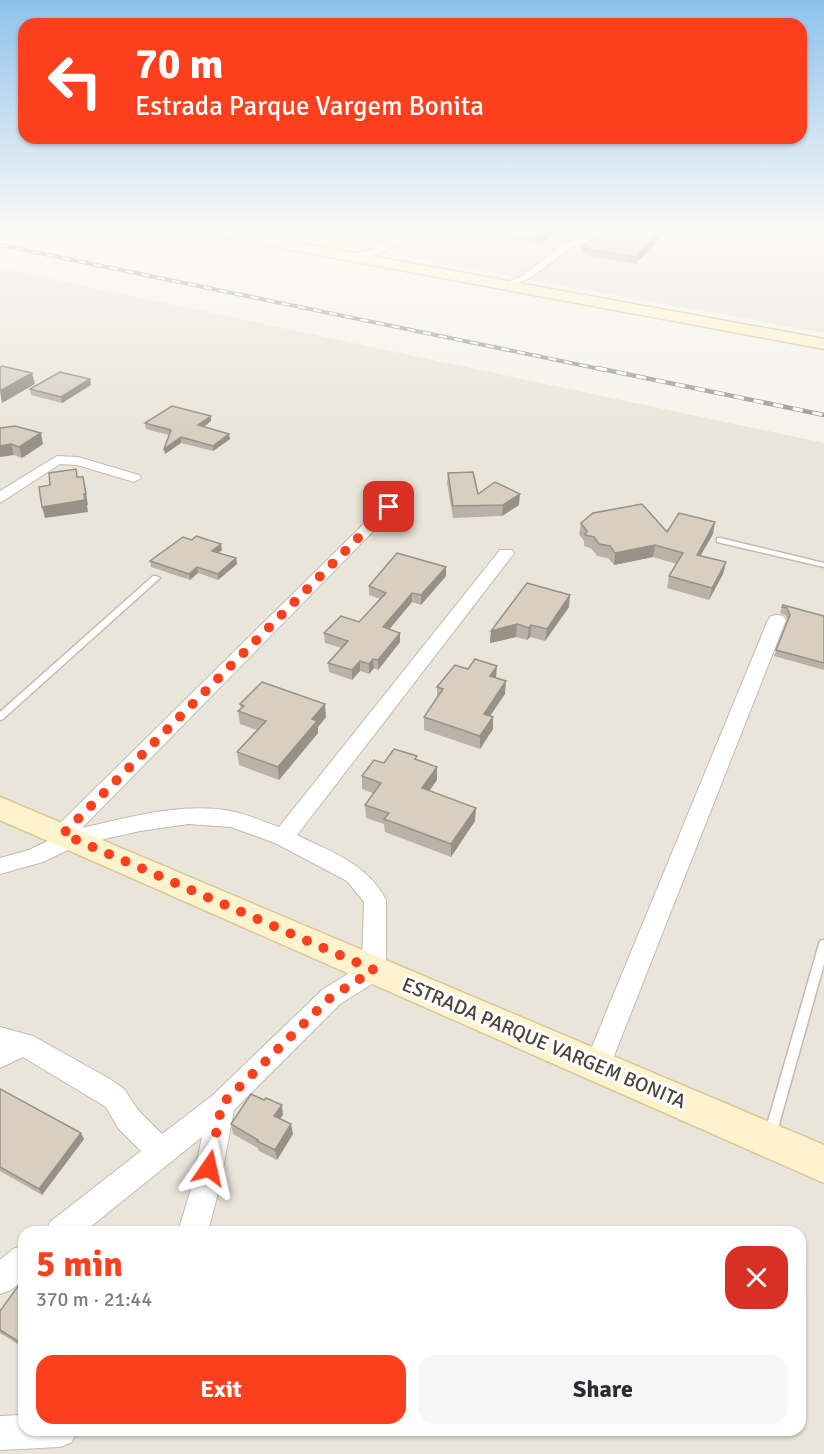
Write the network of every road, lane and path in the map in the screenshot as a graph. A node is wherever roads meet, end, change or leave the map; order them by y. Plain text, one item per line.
1 (587, 296) edge
2 (824, 344) edge
3 (134, 478) dead end
4 (0, 498) edge
5 (389, 507) dead end
6 (720, 540) dead end
7 (506, 554) dead end
8 (824, 565) edge
9 (156, 578) dead end
10 (777, 620) dead end
11 (0, 717) edge
12 (0, 808) edge
13 (68, 836) junction
14 (283, 837) junction
15 (0, 866) edge
16 (824, 944) edge
17 (374, 970) junction
18 (12, 1041) edge
19 (0, 1056) edge
20 (597, 1066) junction
21 (222, 1104) junction
22 (769, 1140) junction
23 (161, 1152) junction
24 (824, 1164) edge
25 (68, 1226) edge
26 (195, 1226) edge
27 (18, 1265) edge
28 (0, 1279) edge
29 (18, 1432) edge
30 (0, 1433) edge

1 - 2 street
3 - 4 street
5 - 13 street
6 - 8 lane
7 - 14 street
9 - 11 lane
10 - 20 street
12 - 13 street, ESTRADA PARQUE VARGEM BONITA
13 - 14 street
13 - 15 street
13 - 17 street, ESTRADA PARQUE VARGEM BONITA
14 - 17 street
16 - 22 lane
17 - 20 street, ESTRADA PARQUE VARGEM BONITA
17 - 21 street
18 - 19 street
18 - 23 street
20 - 22 street, ESTRADA PARQUE VARGEM BONITA
21 - 23 street
21 - 26 street
22 - 24 street, ESTRADA PARQUE VARGEM BONITA
23 - 25 street
27 - 28 street
29 - 30 street

